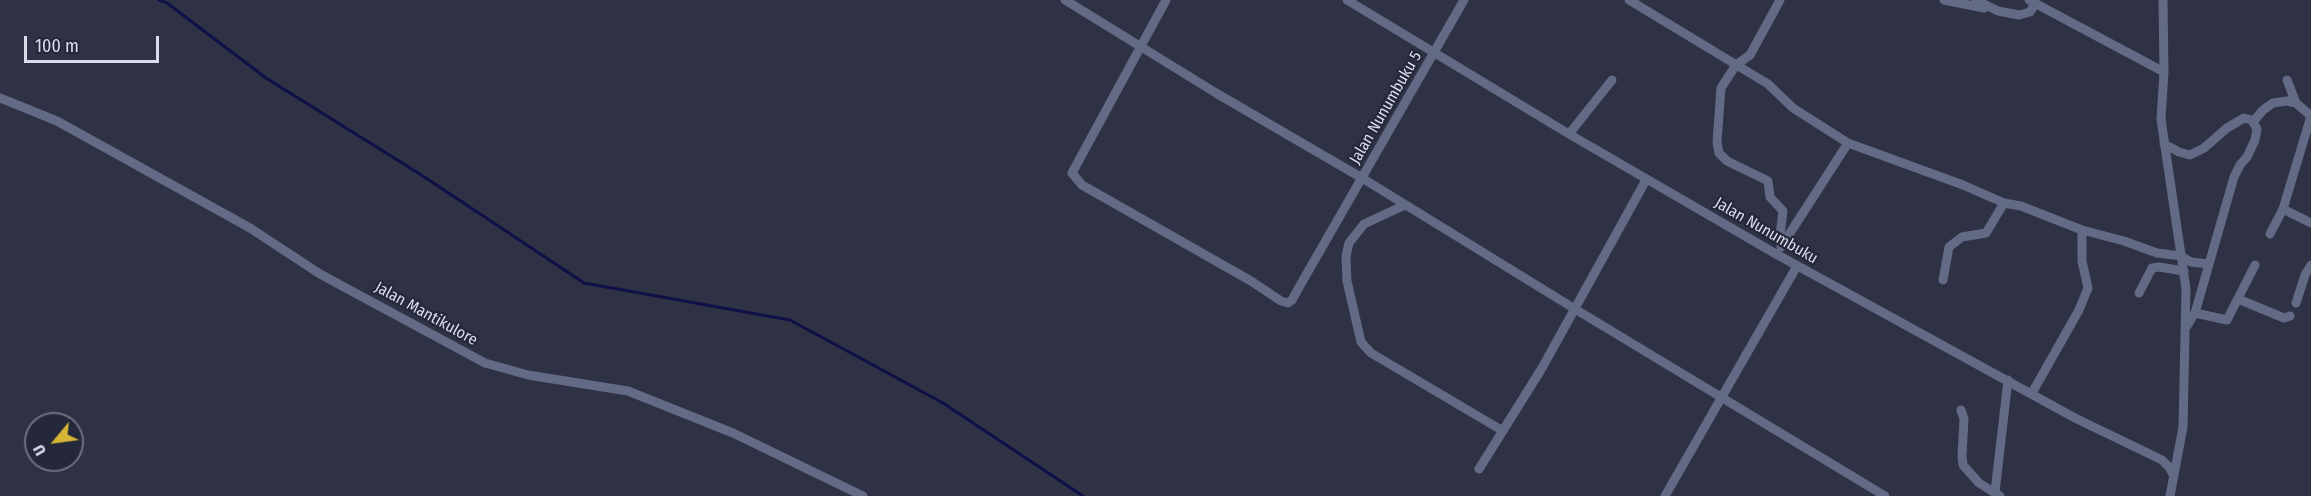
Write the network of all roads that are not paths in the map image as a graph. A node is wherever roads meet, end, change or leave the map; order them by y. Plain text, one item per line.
1 (1065, 0) edge
2 (1166, 0) edge
3 (1347, 0) edge
4 (1464, 0) edge
5 (1629, 0) edge
6 (1780, 0) edge
7 (1944, 0) edge
8 (1976, 0) edge
9 (2163, 0) edge
10 (2032, 2) edge
11 (1998, 11) junction
12 (1141, 46) junction
13 (1435, 53) junction
14 (1736, 65) junction
15 (2164, 72) junction
16 (1612, 80) dead end
17 (2287, 80) dead end
18 (0, 98) edge
19 (2296, 103) junction
20 (2311, 116) edge
21 (2253, 122) junction
22 (1569, 134) junction
23 (1848, 143) junction
24 (2164, 144) junction
25 (1362, 178) junction
26 (1646, 180) junction
27 (2004, 202) junction
28 (1405, 205) junction
29 (2283, 209) junction
30 (2311, 223) edge
31 (2082, 230) junction
32 (2270, 234) dead end
33 (1782, 246) junction
34 (1776, 254) junction
35 (2181, 256) junction
36 (2208, 264) junction
37 (2255, 265) dead end
38 (2311, 265) edge
39 (1797, 266) junction
40 (2184, 271) junction
41 (2308, 276) edge
42 (1943, 280) dead end
43 (2139, 293) dead end
44 (2238, 299) junction
45 (2296, 303) dead end
46 (1575, 309) junction
47 (2195, 313) junction
48 (2290, 316) dead end
49 (2187, 326) junction
50 (2008, 380) junction
51 (2032, 393) junction
52 (1721, 396) junction
53 (1961, 410) dead end
54 (1503, 431) junction
55 (1479, 469) dead end
56 (2174, 476) junction
57 (1997, 494) edge
58 (863, 496) edge
59 (1665, 496) edge
60 (1885, 496) edge
61 (2170, 496) edge

1 - 12 street
2 - 12 street
3 - 13 street, Jalan Nunumbuku
4 - 13 street, Jalan Nunumbuku 5
5 - 14 street
6 - 14 street
7 - 11 street
8 - 11 street
9 - 15 street
10 - 11 street
10 - 15 street
12 - 25 street
12 - 25 street, Jalan Nunumbuku 5
13 - 22 street, Jalan Nunumbuku
13 - 25 street, Jalan Nunumbuku 5
14 - 23 street
14 - 33 street
15 - 24 street
16 - 22 street
17 - 19 street
18 - 58 street, Jalan Mantikulore
19 - 20 street
19 - 21 street
20 - 29 street
21 - 24 street
21 - 36 street
22 - 26 street, Jalan Nunumbuku
23 - 27 street
23 - 33 street
24 - 35 street
25 - 28 street
26 - 34 street, Jalan Nunumbuku
26 - 46 street
27 - 31 street
27 - 42 street
28 - 46 street
28 - 54 street
29 - 30 street
29 - 32 street
31 - 35 street
31 - 51 street
33 - 34 street
34 - 39 street, Jalan Nunumbuku
35 - 36 street
35 - 40 street
36 - 47 street
37 - 44 street
38 - 41 street
39 - 50 street, Jalan Nunumbuku
39 - 52 street
40 - 43 street
40 - 49 street
41 - 45 street
44 - 47 street
44 - 48 street
46 - 52 street
46 - 54 street
47 - 49 street
49 - 56 street
50 - 51 street, Jalan Nunumbuku
50 - 57 street
51 - 56 street, Jalan Nunumbuku
52 - 59 street
52 - 60 street
53 - 57 street
54 - 55 street
56 - 61 street

